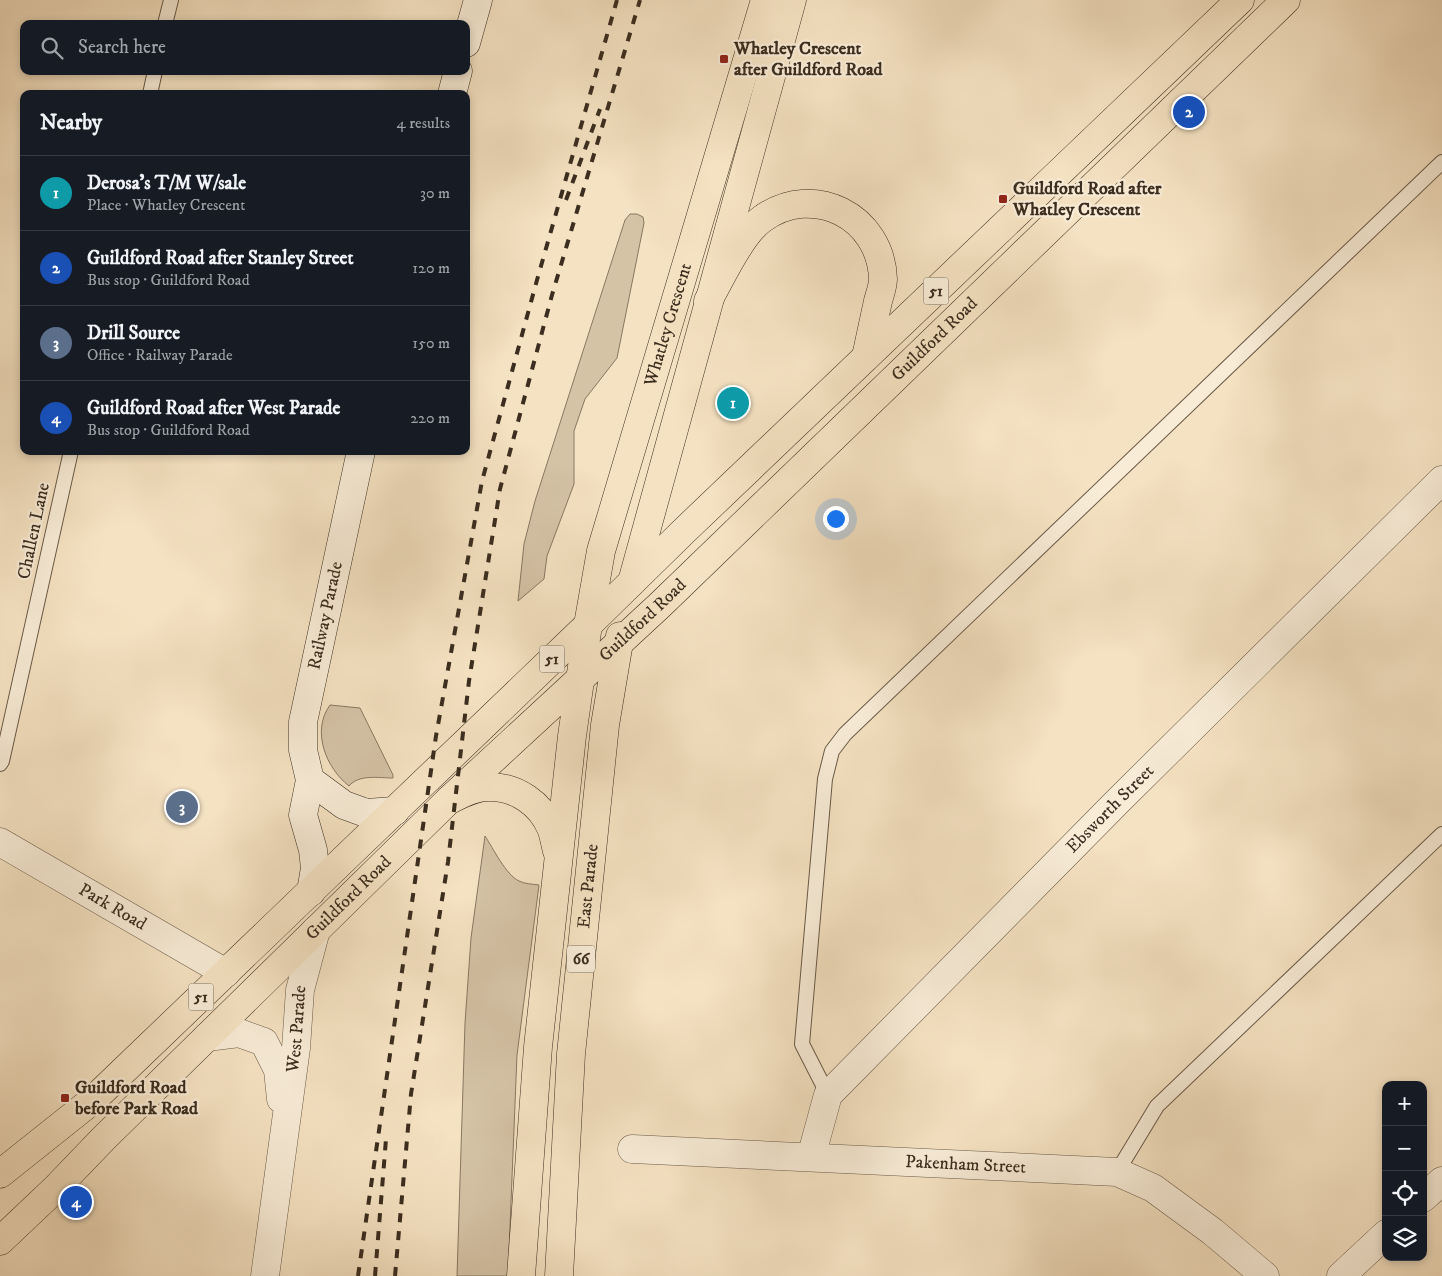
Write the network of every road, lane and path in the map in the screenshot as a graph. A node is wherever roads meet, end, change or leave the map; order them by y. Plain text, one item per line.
1 (171, 0) edge
2 (478, 0) edge
3 (765, 0) edge
4 (792, 0) edge
5 (1240, 0) edge
6 (1286, 0) edge
7 (166, 20) edge
8 (470, 28) edge
9 (154, 75) edge
10 (457, 75) edge
11 (151, 90) edge
12 (453, 90) edge
13 (1442, 162) edge
14 (708, 301) junction
15 (866, 357) junction
16 (70, 455) edge
17 (360, 455) edge
18 (1442, 480) edge
19 (632, 582) junction
20 (588, 626) junction
21 (621, 630) junction
22 (583, 652) joint
23 (580, 679) junction
24 (0, 764) edge
25 (310, 780) junction
26 (449, 800) junction
27 (395, 811) junction
28 (1442, 834) edge
29 (0, 842) edge
30 (559, 858) junction
31 (311, 892) junction
32 (316, 930) junction
33 (226, 973) junction
34 (207, 1037) junction
35 (828, 1095) junction
36 (285, 1130) junction
37 (632, 1149) dead end
38 (811, 1157) junction
39 (1117, 1172) junction
40 (0, 1174) edge
41 (1442, 1181) edge
42 (1427, 1194) edge
43 (1382, 1238) edge
44 (0, 1241) edge
45 (265, 1276) edge
46 (521, 1276) edge
47 (559, 1276) edge
48 (1265, 1276) edge
49 (1341, 1276) edge

1 - 7 lane
2 - 8 street
3 - 20 main road, Whatley Crescent
4 - 14 main road, Whatley Crescent
5 - 15 main road, Guildford Road / 51
6 - 21 main road, Guildford Road / 51
9 - 11 lane
10 - 12 street
13 - 35 lane
14 - 15 main road
14 - 19 main road, Whatley Crescent
15 - 19 main road, Guildford Road / 51
16 - 24 lane, Challen Lane
17 - 25 street, Railway Parade
18 - 35 street, Ebsworth Street
19 - 20 main road, Guildford Road / 51
19 - 21 main road, Whatley Crescent
20 - 22 main road, Whatley Crescent
20 - 27 main road, Guildford Road / 51
21 - 23 main road, Guildford Road / 51
21 - 47 main road, East Parade / 66
22 - 23 main road, East Parade / 66
23 - 26 main road, Guildford Road / 51
23 - 30 main road, East Parade / 66
25 - 27 street
25 - 31 street, Railway Parade
26 - 30 main road, 51
26 - 32 main road, Guildford Road / 51
27 - 31 main road, Guildford Road / 51
28 - 39 lane
29 - 33 street, Park Road
30 - 46 main road, East Parade / 66
31 - 33 main road, Guildford Road / 51
32 - 34 main road, Guildford Road / 51
32 - 36 street, West Parade
33 - 40 main road, Guildford Road / 51
34 - 36 street, West Parade
34 - 44 main road, Guildford Road / 51
35 - 38 street, Ebsworth Street
36 - 45 street, West Parade
37 - 38 street, Pakenham Street
38 - 39 street, Pakenham Street
39 - 48 street, Pakenham Street
41 - 42 street
43 - 49 street

